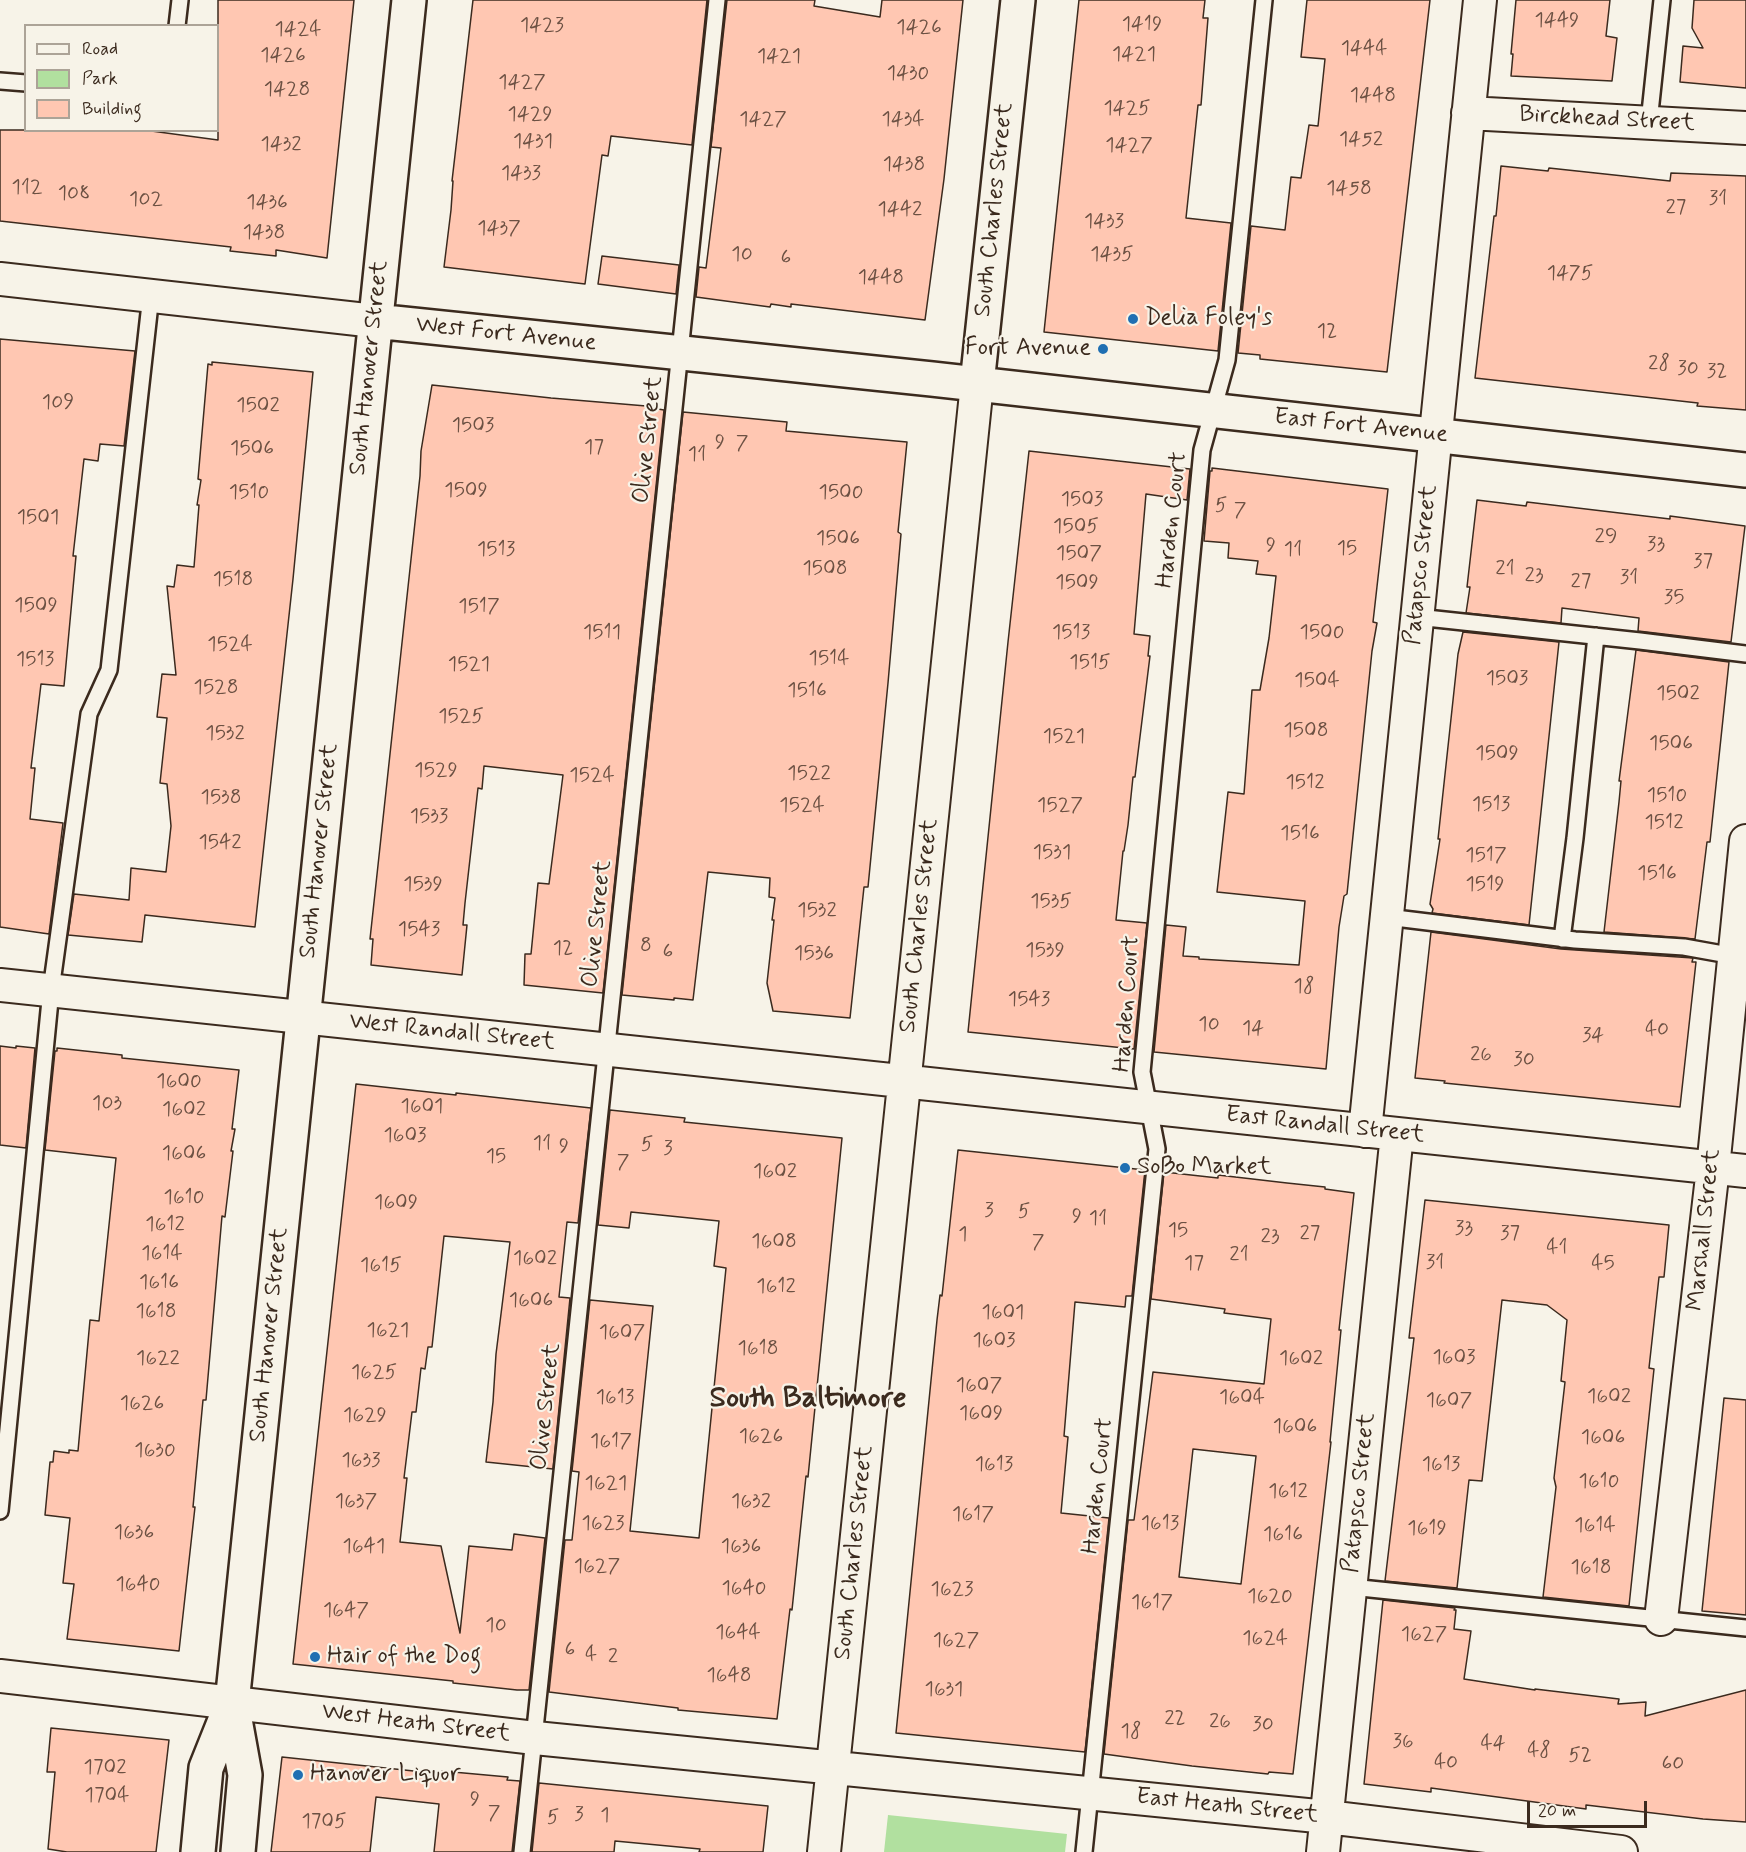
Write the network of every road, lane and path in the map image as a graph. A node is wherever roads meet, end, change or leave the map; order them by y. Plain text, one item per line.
1 (180, 0) edge
2 (408, 0) edge
3 (717, 0) edge
4 (1018, 0) edge
5 (1264, 0) edge
6 (1480, 0) edge
7 (1662, 0) edge
8 (177, 24) edge
9 (0, 81) edge
10 (24, 83) edge
11 (1468, 113) junction
12 (1649, 123) junction
13 (1746, 128) edge
14 (0, 279) edge
15 (151, 295) junction
16 (375, 321) junction
17 (681, 353) junction
18 (976, 384) junction
19 (1212, 410) junction
20 (1435, 436) junction
21 (1746, 470) edge
22 (1417, 617) junction
23 (1596, 636) junction
24 (1746, 654) edge
25 (1746, 841) edge
26 (1387, 917) junction
27 (1562, 939) junction
28 (1734, 956) junction
29 (0, 985) edge
30 (51, 990) junction
31 (303, 1017) junction
32 (608, 1050) junction
33 (904, 1081) junction
34 (1150, 1107) junction
35 (1365, 1131) junction
36 (1397, 1134) junction
37 (1713, 1168) junction
38 (1746, 1171) edge
39 (0, 1511) edge
40 (1351, 1587) junction
41 (1661, 1619) junction
42 (1746, 1628) edge
43 (0, 1676) edge
44 (232, 1703) junction
45 (535, 1738) junction
46 (833, 1767) junction
47 (1091, 1793) junction
48 (1327, 1817) junction
49 (198, 1852) edge
50 (238, 1852) edge
51 (522, 1852) edge
52 (824, 1852) edge
53 (1084, 1852) edge
54 (1323, 1852) edge
55 (1621, 1852) edge

1 - 8 lane
2 - 16 main road, South Hanover Street
3 - 17 lane, Olive Street
4 - 18 main road, South Charles Street
5 - 19 lane, Harden Court
6 - 11 street, Patapsco Street
7 - 12 lane
9 - 10 lane
11 - 12 street, Birckhead Street
11 - 20 street, Patapsco Street
12 - 13 street, Birckhead Street
14 - 15 street, West Fort Avenue
15 - 16 street, West Fort Avenue
15 - 30 lane
16 - 17 main road, West Fort Avenue
16 - 31 main road, South Hanover Street
17 - 18 main road, West Fort Avenue
17 - 32 lane, Olive Street
18 - 19 main road, East Fort Avenue
18 - 33 street, South Charles Street
19 - 20 main road, East Fort Avenue
19 - 34 lane, Harden Court
20 - 21 main road, East Fort Avenue
20 - 22 street, Patapsco Street
22 - 23 lane
22 - 26 street, Patapsco Street
23 - 24 lane
23 - 27 lane
25 - 28 street, Marshall Street
26 - 27 lane
26 - 35 street, Patapsco Street
27 - 28 lane
28 - 37 street, Marshall Street
29 - 30 street, West Randall Street
30 - 31 street, West Randall Street
30 - 39 lane
31 - 32 street, West Randall Street
31 - 44 main road, South Hanover Street
32 - 33 street, West Randall Street
32 - 45 lane, Olive Street
33 - 34 street, East Randall Street
33 - 46 street, South Charles Street
34 - 35 street, East Randall Street
34 - 47 lane, Harden Court
35 - 36 street, East Randall Street
36 - 37 street, East Randall Street
36 - 40 street, Patapsco Street
37 - 38 street, East Randall Street
37 - 41 street, Marshall Street
40 - 41 lane
40 - 48 street, Patapsco Street
41 - 42 lane
43 - 44 street, West Heath Street
44 - 45 street, West Heath Street
44 - 49 main road, South Hanover Street
44 - 50 main road, South Hanover Street
45 - 46 street, West Heath Street
45 - 51 lane, Olive Street
46 - 47 street, East Heath Street
46 - 52 street, South Charles Street
47 - 48 street, East Heath Street
47 - 53 lane, Harden Court
48 - 54 street, Patapsco Street
48 - 55 street, East Heath Street

